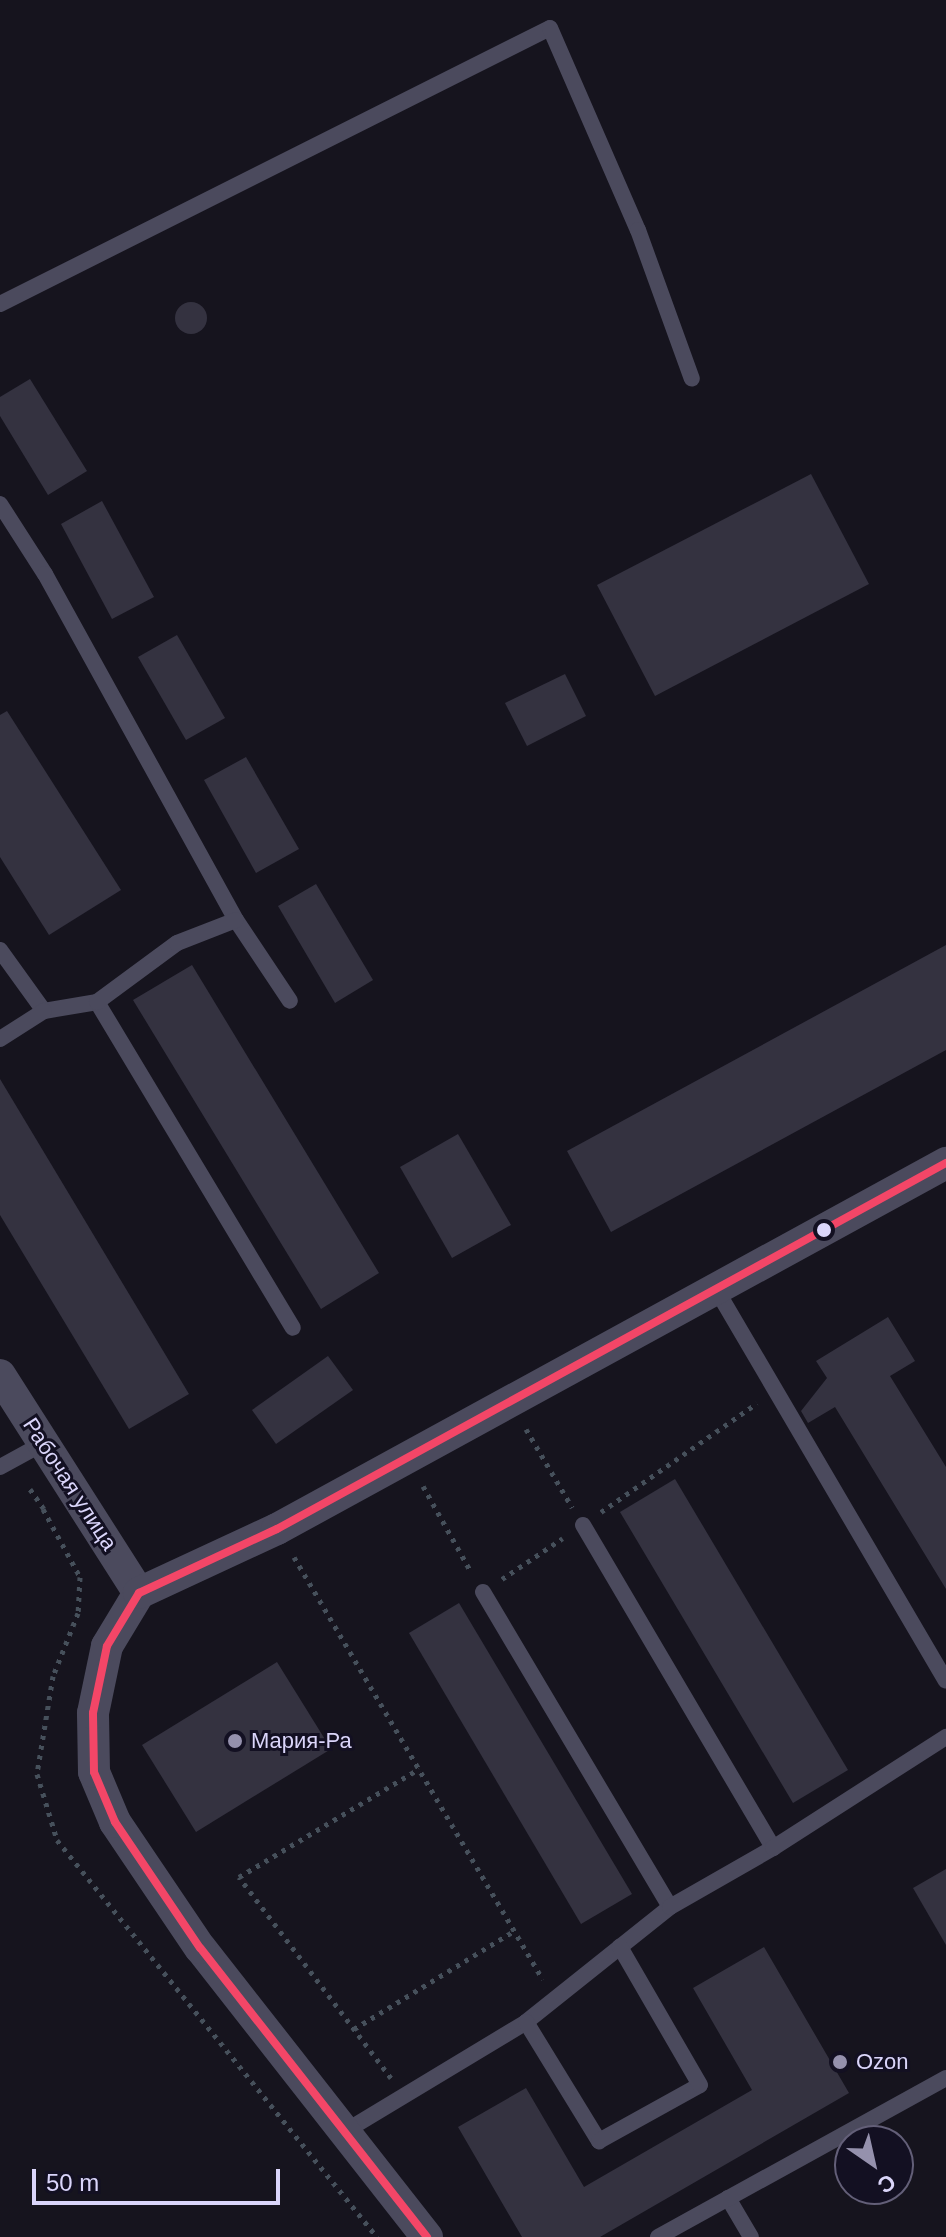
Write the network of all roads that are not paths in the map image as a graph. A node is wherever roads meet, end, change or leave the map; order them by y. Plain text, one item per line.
1 (0, 304) edge
2 (692, 379) dead end
3 (0, 504) edge
4 (236, 920) junction
5 (0, 950) edge
6 (290, 1001) dead end
7 (97, 1002) junction
8 (44, 1011) junction
9 (0, 1039) edge
10 (946, 1163) edge
11 (716, 1289) junction
12 (293, 1328) dead end
13 (0, 1375) edge
14 (44, 1443) junction
15 (0, 1467) edge
16 (583, 1525) road end
17 (483, 1592) dead end
18 (139, 1593) junction
19 (946, 1681) edge
20 (946, 1737) edge
21 (773, 1848) junction
22 (670, 1907) junction
23 (620, 1947) junction
24 (526, 2022) junction
25 (946, 2078) edge
26 (344, 2132) junction
27 (728, 2198) junction
28 (427, 2237) edge
29 (658, 2237) edge
30 (751, 2237) edge

1 - 2 lane
3 - 4 lane
4 - 6 lane
4 - 7 lane
5 - 8 lane
7 - 8 lane
7 - 12 lane
8 - 9 lane
10 - 11 street
11 - 18 street
11 - 19 lane
13 - 14 street, Рабочая улица
14 - 15 lane
14 - 18 street, Рабочая улица
16 - 21 lane
17 - 22 lane
18 - 26 street
20 - 21 lane
21 - 22 lane
22 - 23 lane
23 - 24 lane
23 - 24 lane
24 - 26 lane
25 - 27 lane
26 - 28 street
27 - 29 lane
27 - 30 lane

